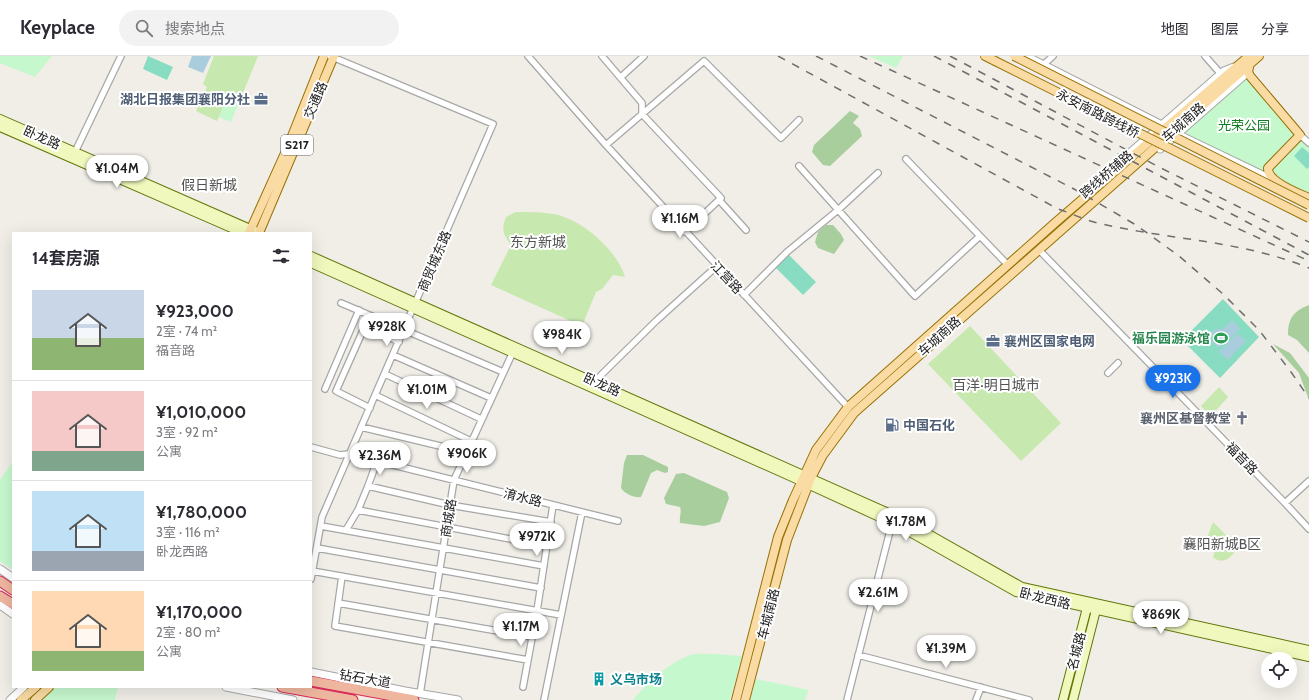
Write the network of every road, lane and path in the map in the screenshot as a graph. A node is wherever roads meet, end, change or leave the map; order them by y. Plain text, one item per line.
1 (121, 56) edge
2 (324, 56) edge
3 (332, 56) edge
4 (528, 56) edge
5 (602, 56) edge
6 (644, 56) edge
7 (986, 56) edge
8 (1014, 56) edge
9 (1026, 56) edge
10 (1053, 56) edge
11 (1205, 56) edge
12 (1259, 56) edge
13 (705, 58) edge
14 (1250, 60) edge
15 (1043, 65) junction
16 (1238, 65) junction
17 (1220, 72) dead end
18 (1248, 72) junction
19 (621, 77) junction
20 (642, 114) junction
21 (0, 119) edge
22 (799, 120) dead end
23 (1162, 125) junction
24 (0, 127) edge
25 (1177, 134) junction
26 (1300, 134) junction
27 (1309, 143) edge
28 (606, 145) junction
29 (75, 152) junction
30 (906, 159) dead end
31 (799, 166) dead end
32 (878, 174) dead end
33 (1273, 180) junction
34 (1309, 198) edge
35 (719, 200) junction
36 (1309, 205) edge
37 (838, 210) junction
38 (1309, 218) edge
39 (746, 230) dead end
40 (250, 231) edge
41 (241, 232) edge
42 (259, 232) edge
43 (685, 232) junction
44 (980, 236) junction
45 (1041, 252) junction
46 (312, 256) edge
47 (1005, 262) junction
48 (312, 263) edge
49 (717, 266) junction
50 (998, 275) junction
51 (1006, 277) junction
52 (744, 295) junction
53 (341, 303) dead end
54 (415, 305) junction
55 (359, 310) junction
56 (404, 330) junction
57 (399, 342) junction
58 (512, 354) junction
59 (393, 355) junction
60 (1118, 363) dead end
61 (503, 372) junction
62 (1108, 373) dead end
63 (385, 374) junction
64 (595, 381) junction
65 (325, 389) dead end
66 (375, 395) junction
67 (491, 398) junction
68 (848, 407) junction
69 (370, 408) junction
70 (481, 419) junction
71 (361, 427) junction
72 (471, 441) junction
73 (312, 447) edge
74 (465, 452) junction
75 (349, 454) junction
76 (377, 461) junction
77 (806, 479) junction
78 (454, 480) junction
79 (1309, 481) edge
80 (368, 486) junction
81 (1284, 503) junction
82 (450, 505) junction
83 (554, 505) junction
84 (358, 510) junction
85 (582, 512) junction
86 (618, 521) dead end
87 (551, 522) junction
88 (892, 523) junction
89 (320, 526) junction
90 (446, 527) junction
91 (1309, 529) edge
92 (346, 530) junction
93 (547, 546) junction
94 (317, 548) junction
95 (443, 548) junction
96 (544, 566) junction
97 (0, 569) edge
98 (440, 570) junction
99 (312, 571) joint
100 (342, 576) junction
101 (12, 577) edge
102 (0, 581) edge
103 (541, 588) junction
104 (12, 589) edge
105 (436, 592) junction
106 (0, 596) edge
107 (12, 603) edge
108 (338, 603) junction
109 (0, 605) edge
110 (1088, 605) junction
111 (1096, 607) junction
112 (537, 611) junction
113 (12, 613) edge
114 (561, 615) junction
115 (432, 619) junction
116 (532, 637) junction
117 (428, 644) junction
118 (1309, 650) edge
119 (858, 655) junction
120 (1309, 656) edge
121 (528, 660) junction
122 (312, 672) edge
123 (312, 681) edge
124 (523, 687) dead end
125 (981, 687) junction
126 (23, 688) edge
127 (35, 688) edge
128 (48, 688) edge
129 (231, 688) edge
130 (287, 688) edge
131 (418, 698) edge
132 (10, 700) edge
133 (21, 700) edge
134 (35, 700) edge
135 (293, 700) edge
136 (353, 700) edge
137 (458, 700) edge
138 (544, 700) edge
139 (736, 700) edge
140 (745, 700) edge
141 (847, 700) edge
142 (976, 700) edge
143 (1029, 700) edge
144 (1063, 700) edge
145 (1072, 700) edge

1 - 29 street
2 - 40 main road, 交通路 / S217
3 - 42 main road, 交通路 / S217
3 - 54 street, 商贸城东路
4 - 28 street, 江营路
5 - 19 street
6 - 19 street
7 - 38 main road, 永安南路跨线桥, bridge
8 - 36 main road, 永安南路跨线桥, bridge
9 - 15 street
10 - 15 street
11 - 17 street
12 - 14 main road, 车城南路
13 - 20 street
13 - 22 street
14 - 16 main road, 车城南路
14 - 18 main road
14 - 51 main road, 车城南路
15 - 23 street
16 - 23 street, 跨线桥辅路
16 - 50 main road, 车城南路
18 - 25 street, 跨线桥辅路
18 - 26 main road
19 - 20 street
20 - 28 street
20 - 35 street
21 - 29 main road, 卧龙路
23 - 47 street, 跨线桥辅路
24 - 41 main road, 卧龙路
25 - 33 street
25 - 45 street, 跨线桥辅路
26 - 27 street
26 - 33 main road
28 - 43 street, 江营路
29 - 40 main road, 卧龙路
30 - 44 street
31 - 37 street
32 - 37 street
33 - 34 main road
35 - 39 street
35 - 43 street
37 - 44 street
37 - 52 street
43 - 49 street, 江营路
44 - 47 street
45 - 51 street, 跨线桥辅路
45 - 81 street, 福音路
46 - 54 main road, 卧龙路
47 - 50 street, 跨线桥辅路
48 - 54 main road, 卧龙路
49 - 52 street, 江营路
49 - 64 street
50 - 68 main road, 车城南路
51 - 77 main road, 车城南路
52 - 68 street, 江营路
53 - 55 street
54 - 56 street, 商贸城东路
54 - 58 main road, 卧龙路
54 - 64 main road, 卧龙路
55 - 56 street
55 - 65 street
56 - 57 street, 商贸城东路
56 - 61 street
57 - 59 street, 商贸城东路
57 - 69 street
58 - 61 street, 商城路
58 - 77 main road, 卧龙路
59 - 63 street, 商贸城东路
59 - 67 street
60 - 62 street
61 - 67 street, 商城路
63 - 66 street, 商贸城东路
63 - 70 street
64 - 77 main road, 卧龙路
66 - 69 street, 商贸城东路
66 - 72 street
67 - 70 street, 商城路
68 - 77 main road, 车城南路
69 - 71 street, 商贸城东路
70 - 72 street, 商城路
71 - 74 street
71 - 75 street, 商贸城东路
72 - 74 street, 商城路
73 - 75 street, 淯水路
74 - 78 street, 商城路
75 - 76 street, 淯水路
75 - 89 street, 商贸城东路
76 - 78 street, 淯水路
76 - 80 street
77 - 88 main road, 卧龙西路
77 - 110 main road, 卧龙西路
77 - 139 main road, 车城南路
77 - 140 main road, 车城南路
78 - 82 street, 商城路
78 - 83 street, 淯水路
79 - 81 street
80 - 82 street
80 - 84 street
81 - 91 street, 福音路
82 - 87 street
82 - 90 street, 商城路
83 - 85 street, 淯水路
83 - 87 street
84 - 90 street
84 - 92 street
85 - 86 street, 淯水路
85 - 114 street
87 - 93 street
88 - 110 main road, 卧龙西路
88 - 119 street
89 - 92 street
89 - 94 street, 商贸城东路
90 - 93 street
90 - 95 street, 商城路
92 - 95 street
93 - 96 street
94 - 98 street
94 - 99 street, 商贸城东路
95 - 96 street
95 - 98 street, 商城路
96 - 103 street
97 - 101 street
98 - 103 street
98 - 105 street, 商城路
99 - 100 street
100 - 105 street
100 - 108 street
102 - 104 highway
103 - 112 street
105 - 112 street
105 - 115 street, 商城路
106 - 107 highway
108 - 115 street
108 - 117 street
109 - 113 street
110 - 111 main road, 卧龙西路
110 - 144 main road, 名城路
111 - 118 main road, 卧龙西路
111 - 120 main road, 卧龙西路
111 - 145 main road, 名城路
112 - 114 street
112 - 116 street
114 - 138 street
115 - 116 street
115 - 117 street, 商城路
116 - 121 street
117 - 121 street
117 - 131 street, 商城路
119 - 125 street
119 - 141 street
121 - 124 street
122 - 131 street
123 - 131 highway, 钻石大道
125 - 142 street
125 - 143 street
126 - 132 street
127 - 133 main road
128 - 134 main road
129 - 135 street
130 - 136 highway, 钻石大道
131 - 137 street

